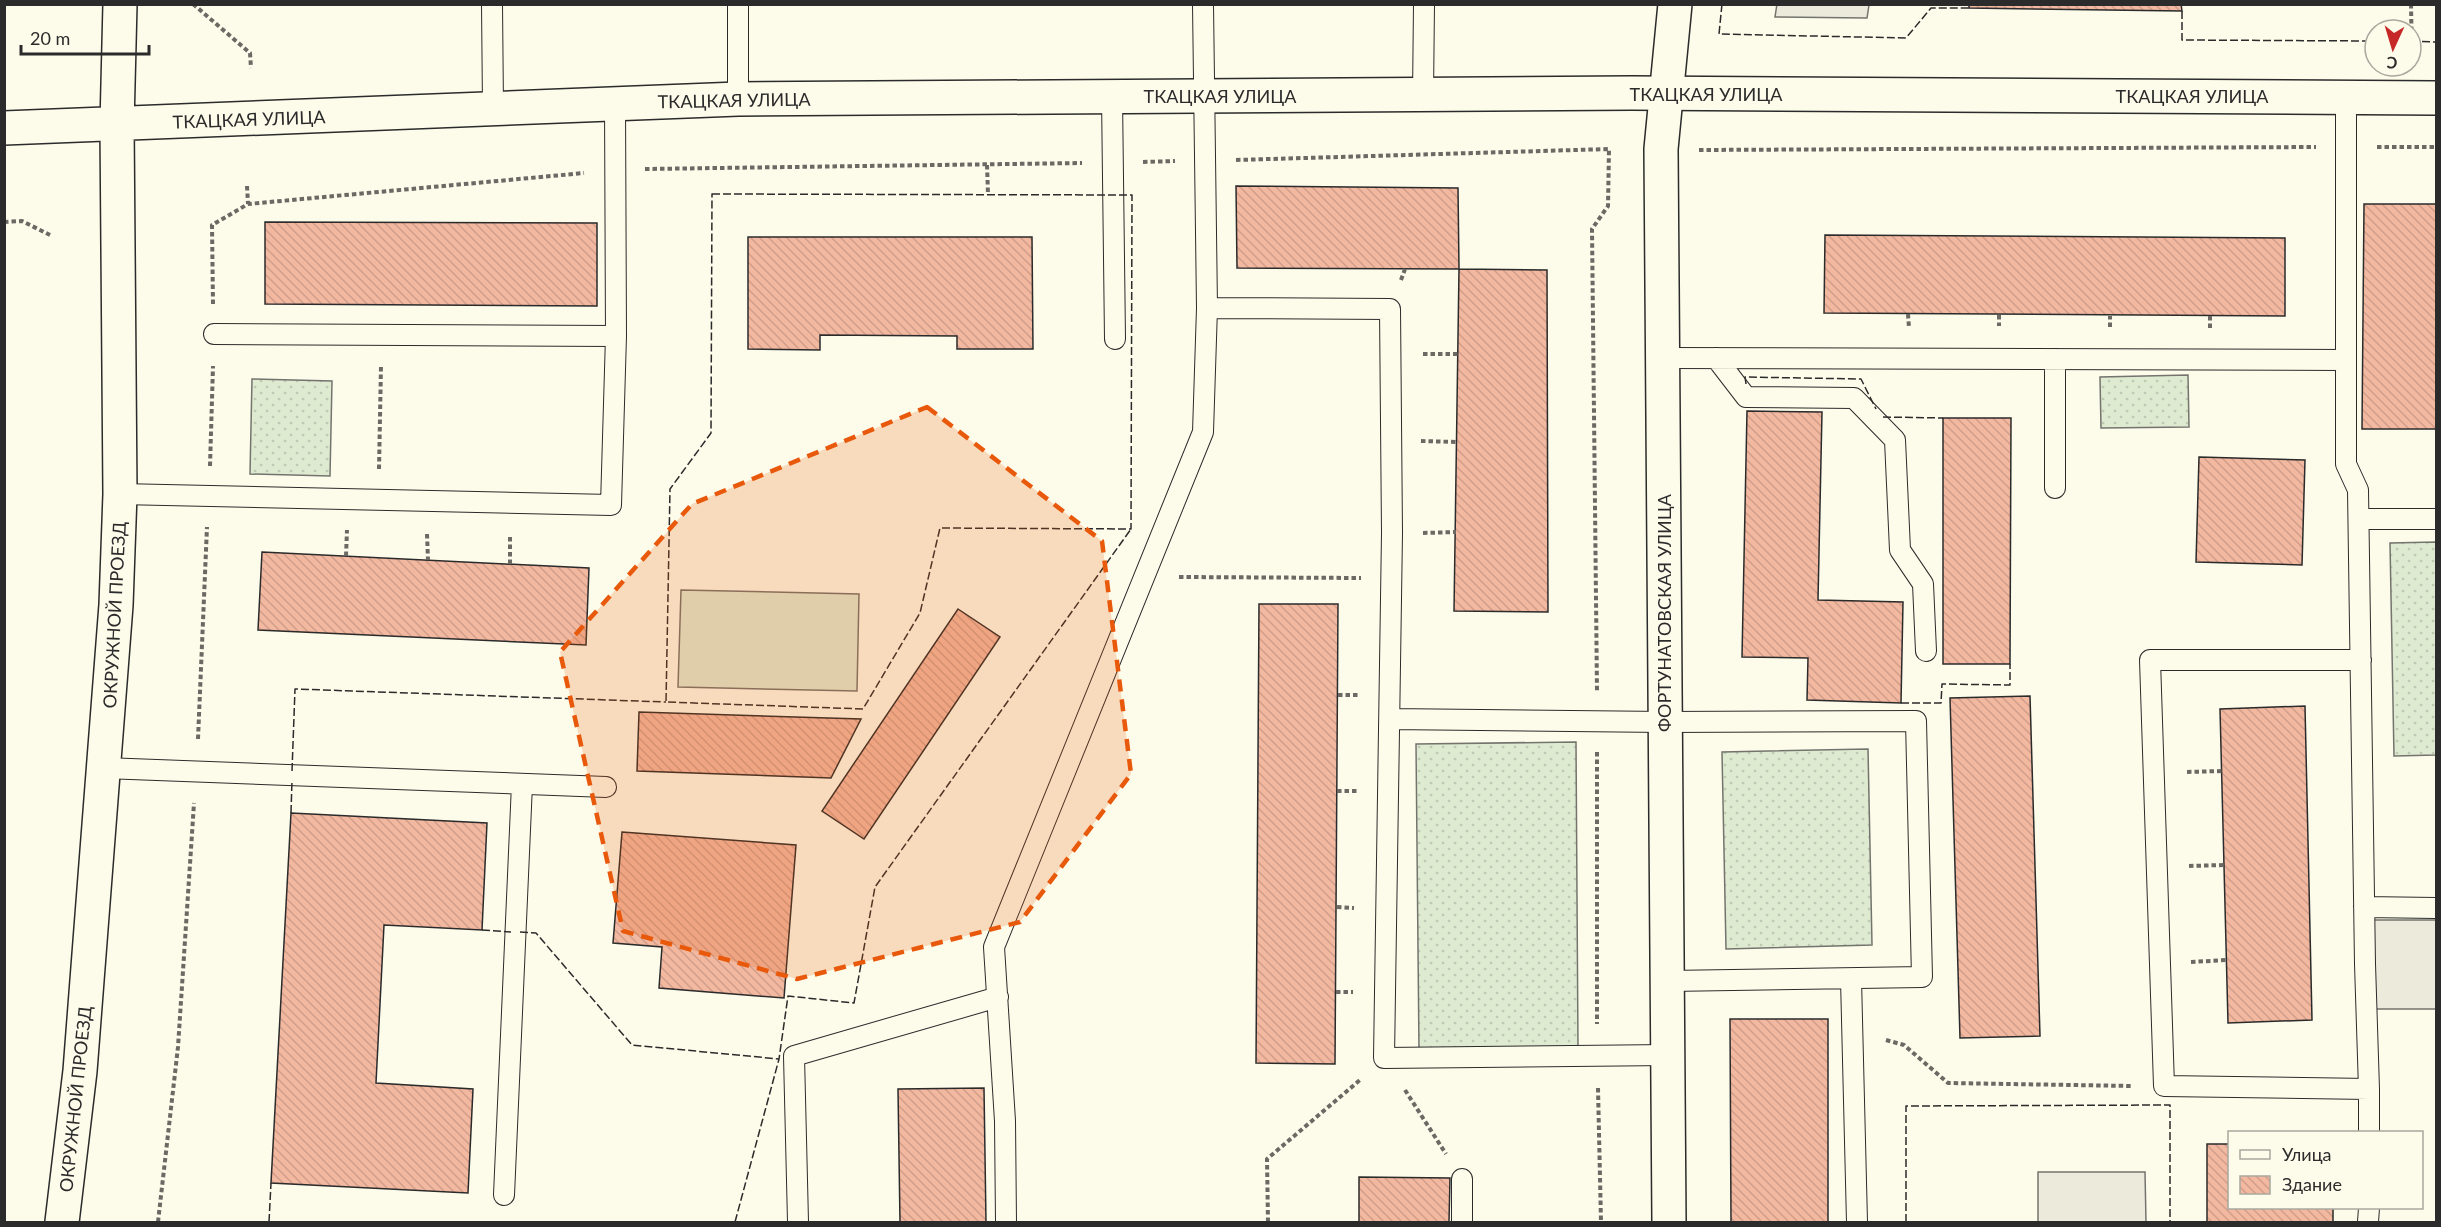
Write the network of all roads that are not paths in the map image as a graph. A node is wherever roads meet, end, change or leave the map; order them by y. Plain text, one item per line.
1 (120, 4) edge
2 (492, 4) edge
3 (738, 4) edge
4 (1203, 4) edge
5 (1424, 4) edge
6 (1675, 4) edge
7 (1666, 94) junction
8 (1423, 95) junction
9 (1203, 96) junction
10 (1112, 97) junction
11 (2346, 97) junction
12 (2425, 98) edge
13 (738, 99) junction
14 (615, 103) junction
15 (493, 108) junction
16 (117, 124) junction
17 (4, 128) edge
18 (1206, 308) junction
19 (214, 334) road end
20 (616, 336) junction
21 (1115, 339) dead end
22 (1663, 358) junction
23 (1716, 358) junction
24 (2055, 359) junction
25 (2346, 360) junction
26 (2055, 488) dead end
27 (120, 494) junction
28 (2359, 519) junction
29 (2436, 519) edge
30 (1926, 651) dead end
31 (2361, 660) junction
32 (1390, 719) junction
33 (1665, 722) junction
34 (104, 768) junction
35 (522, 784) junction
36 (606, 787) dead end
37 (2364, 907) junction
38 (2436, 908) edge
39 (1851, 979) junction
40 (1669, 981) junction
41 (998, 997) junction
42 (1669, 1055) junction
43 (2370, 1089) junction
44 (2369, 1131) edge
45 (1462, 1179) road end
46 (504, 1195) dead end
47 (62, 1222) edge
48 (798, 1222) edge
49 (1006, 1222) edge
50 (1462, 1222) edge
51 (1669, 1222) edge
52 (1857, 1222) edge

1 - 16 street, ОКРУЖНОЙ ПРОЕЗД
2 - 15 lane
3 - 13 lane
4 - 9 lane
5 - 8 lane
6 - 7 street, ФОРТУНАТОВСКАЯ УЛИЦА
7 - 8 street, ТКАЦКАЯ УЛИЦА
7 - 11 street, ТКАЦКАЯ УЛИЦА
7 - 22 street, ФОРТУНАТОВСКАЯ УЛИЦА
8 - 9 street, ТКАЦКАЯ УЛИЦА
9 - 10 street, ТКАЦКАЯ УЛИЦА
9 - 18 lane
10 - 13 street, ТКАЦКАЯ УЛИЦА
10 - 21 lane
11 - 12 street, ТКАЦКАЯ УЛИЦА
11 - 25 lane
13 - 14 street, ТКАЦКАЯ УЛИЦА
14 - 15 street, ТКАЦКАЯ УЛИЦА
14 - 20 lane
15 - 16 street, ТКАЦКАЯ УЛИЦА
16 - 17 street, ТКАЦКАЯ УЛИЦА
16 - 27 street, ОКРУЖНОЙ ПРОЕЗД
18 - 32 lane
18 - 41 lane
19 - 20 lane
20 - 27 lane
22 - 23 lane
22 - 33 street, ФОРТУНАТОВСКАЯ УЛИЦА
23 - 24 lane
23 - 30 lane
24 - 25 lane
24 - 26 lane
25 - 28 lane
27 - 34 street, ОКРУЖНОЙ ПРОЕЗД
28 - 29 lane
28 - 31 lane
31 - 37 lane
31 - 43 lane
32 - 33 lane
32 - 42 lane
33 - 39 lane
33 - 40 street, ФОРТУНАТОВСКАЯ УЛИЦА
34 - 35 lane
34 - 47 street, ОКРУЖНОЙ ПРОЕЗД
35 - 36 lane
35 - 46 lane
37 - 38 lane
37 - 43 lane
39 - 40 lane
39 - 52 lane
40 - 42 street, ФОРТУНАТОВСКАЯ УЛИЦА
41 - 48 lane
41 - 49 lane
42 - 51 street, ФОРТУНАТОВСКАЯ УЛИЦА
43 - 44 lane
45 - 50 lane

